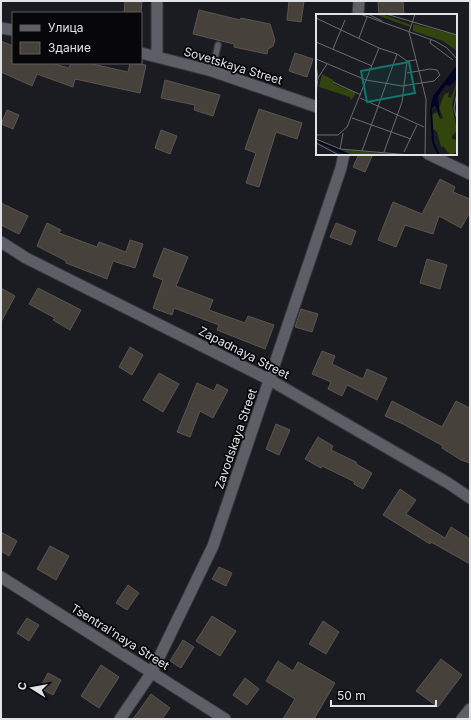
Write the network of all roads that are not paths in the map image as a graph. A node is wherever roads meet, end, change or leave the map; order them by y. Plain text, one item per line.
1 (157, 1) edge
2 (359, 1) edge
3 (358, 14) edge
4 (1, 28) edge
5 (12, 30) edge
6 (218, 45) dead end
7 (142, 53) edge
8 (157, 56) junction
9 (212, 71) junction
10 (316, 107) edge
11 (344, 155) edge
12 (430, 155) edge
13 (470, 174) edge
14 (1, 242) edge
15 (270, 380) junction
16 (470, 498) edge
17 (1, 577) edge
18 (152, 672) junction
19 (470, 709) edge
20 (120, 719) edge
21 (226, 719) edge
22 (462, 719) edge

1 - 8 street
2 - 3 street
4 - 5 street
6 - 9 lane
7 - 8 street, Sovetskaya Street
8 - 9 street, Sovetskaya Street
9 - 10 street, Sovetskaya Street
11 - 15 street, Zavodskaya Street
12 - 13 street
14 - 15 street, Zapadnaya Street
15 - 16 street, Zapadnaya Street
15 - 18 street, Zavodskaya Street
17 - 18 street, Tsentral'naya Street
18 - 20 street, Zavodskaya Street
18 - 21 street, Tsentral'naya Street
19 - 22 street

